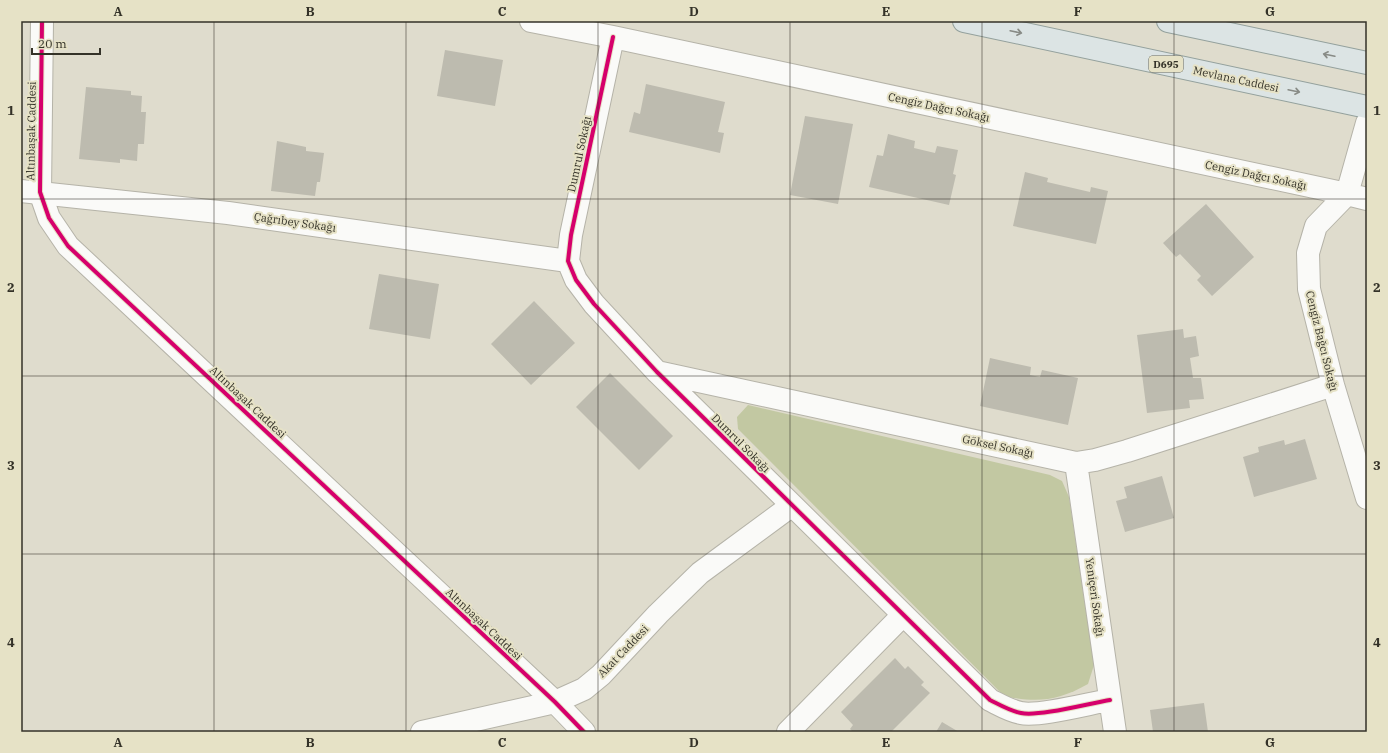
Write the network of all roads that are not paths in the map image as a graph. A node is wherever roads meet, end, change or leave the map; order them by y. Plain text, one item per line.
1 (42, 21) edge
2 (531, 21) edge
3 (964, 21) edge
4 (1168, 21) edge
5 (613, 37) junction
6 (1367, 63) edge
7 (1367, 107) edge
8 (1367, 123) edge
9 (30, 191) edge
10 (1357, 196) edge
11 (568, 261) junction
12 (657, 372) junction
13 (1332, 384) junction
14 (1076, 463) junction
15 (1367, 498) edge
16 (791, 506) junction
17 (903, 615) junction
18 (1110, 700) junction
19 (555, 702) junction
20 (422, 732) edge
21 (584, 732) edge
22 (788, 732) edge
23 (1115, 732) edge

1 - 9 street, Altınbaşak Caddesi
2 - 5 street, Cengiz Dağcı Sokağı
3 -> 7 main road, Mevlana Caddesi / D695
6 -> 4 main road
5 - 10 street, Cengiz Dağcı Sokağı
5 - 11 street, Dumrul Sokağı
8 - 10 street
9 - 11 street, Çağrıbey Sokağı
9 - 19 street, Altınbaşak Caddesi
10 - 13 street, Cengiz Bağcı Sokağı
11 - 12 street, Dumrul Sokağı
12 - 14 street, Göksel Sokağı
12 - 16 street, Dumrul Sokağı
13 - 14 street, Göksel Sokağı
13 - 15 street, Cengiz Bağcı Sokağı
14 - 18 street, Yeniçeri Sokağı
16 - 17 street, Dumrul Sokağı
16 - 19 street, Akat Caddesi
17 - 18 street, Dumrul Sokağı
17 - 22 street
18 - 23 street, Yeniçeri Sokağı
19 - 20 street, Akat Caddesi
19 - 21 street, Altınbaşak Caddesi

